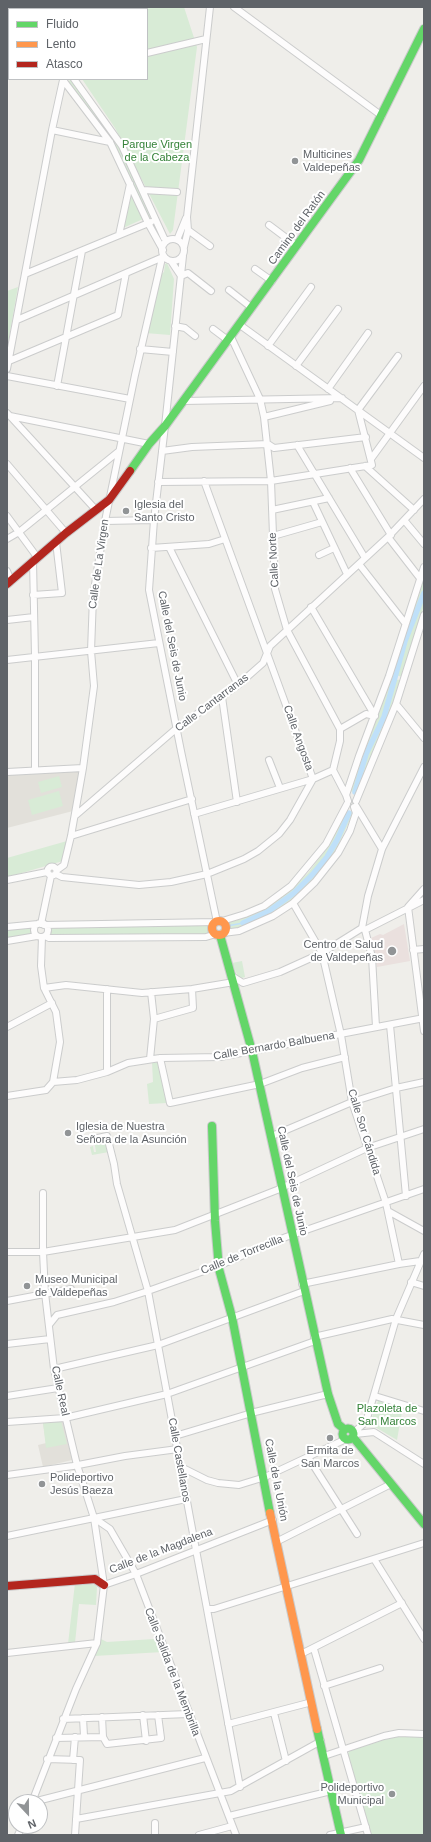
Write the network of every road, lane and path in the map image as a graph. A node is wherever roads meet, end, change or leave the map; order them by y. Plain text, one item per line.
1 (210, 7) edge
2 (234, 7) edge
3 (424, 29) edge
4 (206, 39) junction
5 (148, 53) edge
6 (64, 80) edge
7 (75, 80) edge
8 (382, 116) junction
9 (52, 130) junction
10 (110, 142) junction
11 (130, 184) junction
12 (143, 190) junction
13 (177, 192) dead end
14 (187, 217) junction
15 (156, 220) junction
16 (148, 223) junction
17 (269, 226) dead end
18 (188, 230) junction
19 (119, 235) junction
20 (177, 240) junction
21 (168, 241) junction
22 (210, 246) dead end
23 (297, 246) junction
24 (184, 247) junction
25 (163, 250) junction
26 (82, 251) junction
27 (183, 256) junction
28 (163, 257) junction
29 (171, 261) junction
30 (255, 269) dead end
31 (25, 274) junction
32 (126, 274) junction
33 (180, 276) junction
34 (272, 281) junction
35 (311, 287) dead end
36 (229, 290) dead end
37 (211, 291) dead end
38 (73, 296) junction
39 (252, 308) junction
40 (338, 309) dead end
41 (16, 320) junction
42 (240, 325) junction
43 (175, 326) junction
44 (213, 329) dead end
45 (368, 333) dead end
46 (195, 336) dead end
47 (65, 337) junction
48 (230, 339) junction
49 (268, 346) junction
50 (140, 349) junction
51 (173, 352) junction
52 (398, 356) dead end
53 (9, 360) junction
54 (296, 366) junction
55 (7, 369) edge
56 (7, 376) edge
57 (56, 386) junction
58 (424, 386) edge
59 (328, 389) junction
60 (342, 398) junction
61 (130, 399) junction
62 (260, 399) junction
63 (184, 401) junction
64 (358, 410) junction
65 (8, 415) edge
66 (264, 417) junction
67 (166, 426) junction
68 (389, 433) junction
69 (366, 437) junction
70 (122, 438) junction
71 (149, 444) junction
72 (268, 444) junction
73 (297, 445) junction
74 (119, 450) junction
75 (162, 451) junction
76 (424, 458) edge
77 (371, 459) junction
78 (7, 464) edge
79 (365, 466) junction
80 (350, 468) junction
81 (314, 473) junction
82 (271, 480) junction
83 (204, 481) junction
84 (158, 482) junction
85 (74, 486) junction
86 (329, 498) junction
87 (109, 500) junction
88 (312, 502) junction
89 (423, 504) edge
90 (45, 509) junction
91 (96, 510) junction
92 (272, 510) junction
93 (414, 510) junction
94 (7, 516) edge
95 (154, 520) junction
96 (404, 520) junction
97 (105, 521) junction
98 (322, 522) junction
99 (19, 532) junction
100 (66, 533) junction
101 (272, 536) junction
102 (389, 536) junction
103 (7, 539) edge
104 (225, 539) junction
105 (56, 542) junction
106 (424, 544) edge
107 (169, 547) junction
108 (151, 548) junction
109 (334, 548) junction
110 (319, 555) dead end
111 (365, 558) junction
112 (35, 559) junction
113 (359, 564) junction
114 (424, 567) edge
115 (7, 571) edge
116 (347, 574) junction
117 (419, 577) junction
118 (9, 582) edge
119 (33, 595) junction
120 (311, 607) junction
121 (34, 617) junction
122 (424, 617) edge
123 (7, 620) edge
124 (405, 623) junction
125 (287, 630) junction
126 (159, 643) junction
127 (91, 651) junction
128 (267, 652) junction
129 (36, 656) junction
130 (7, 660) edge
131 (238, 685) junction
132 (222, 697) junction
133 (396, 704) junction
134 (375, 716) junction
135 (177, 728) junction
136 (340, 729) junction
137 (424, 738) edge
138 (268, 760) dead end
139 (424, 766) edge
140 (83, 768) junction
141 (35, 770) junction
142 (333, 770) junction
143 (7, 772) edge
144 (313, 778) junction
145 (280, 788) junction
146 (192, 799) junction
147 (347, 800) junction
148 (237, 802) junction
149 (355, 804) junction
150 (194, 814) junction
151 (76, 815) junction
152 (71, 836) junction
153 (382, 849) junction
154 (53, 873) junction
155 (207, 874) junction
156 (28, 876) junction
157 (7, 880) edge
158 (7, 884) edge
159 (424, 889) edge
160 (424, 900) edge
161 (293, 903) junction
162 (408, 907) junction
163 (218, 922) junction
164 (41, 924) junction
165 (7, 926) edge
166 (363, 929) junction
167 (220, 934) junction
168 (41, 936) junction
169 (7, 941) edge
170 (424, 949) edge
171 (413, 950) junction
172 (322, 953) junction
173 (233, 979) junction
174 (243, 983) junction
175 (424, 986) edge
176 (417, 987) junction
177 (44, 988) junction
178 (107, 988) junction
179 (192, 989) junction
180 (151, 992) junction
181 (238, 997) junction
182 (52, 1003) junction
183 (154, 1019) junction
184 (423, 1019) edge
185 (390, 1024) junction
186 (7, 1027) edge
187 (376, 1027) junction
188 (424, 1031) edge
189 (341, 1035) junction
190 (252, 1051) junction
191 (345, 1057) junction
192 (160, 1058) junction
193 (150, 1059) junction
194 (107, 1072) junction
195 (53, 1082) junction
196 (424, 1082) edge
197 (260, 1084) junction
198 (396, 1088) junction
199 (7, 1096) edge
200 (352, 1102) junction
201 (212, 1126) dead end
202 (424, 1129) edge
203 (272, 1136) junction
204 (400, 1136) junction
205 (93, 1139) dead end
206 (367, 1148) junction
207 (283, 1187) junction
208 (424, 1189) edge
209 (43, 1194) dead end
210 (406, 1196) junction
211 (386, 1203) junction
212 (388, 1211) junction
213 (215, 1214) junction
214 (424, 1231) edge
215 (292, 1235) junction
216 (134, 1238) junction
217 (7, 1252) edge
218 (43, 1252) junction
219 (424, 1254) edge
220 (420, 1261) junction
221 (399, 1264) junction
222 (218, 1266) junction
223 (411, 1282) junction
224 (424, 1286) edge
225 (303, 1287) junction
226 (70, 1289) dead end
227 (148, 1291) junction
228 (45, 1293) junction
229 (7, 1301) edge
230 (47, 1306) junction
231 (57, 1315) junction
232 (232, 1317) junction
233 (396, 1319) junction
234 (49, 1325) junction
235 (424, 1325) edge
236 (50, 1339) junction
237 (314, 1339) junction
238 (7, 1344) edge
239 (158, 1345) junction
240 (242, 1367) junction
241 (54, 1369) junction
242 (58, 1388) junction
243 (167, 1394) junction
244 (328, 1394) junction
245 (7, 1396) edge
246 (375, 1396) junction
247 (424, 1411) edge
248 (252, 1413) junction
249 (65, 1418) junction
250 (7, 1422) edge
251 (175, 1436) junction
252 (351, 1436) junction
253 (178, 1449) junction
254 (308, 1457) junction
255 (424, 1464) edge
256 (77, 1465) junction
257 (181, 1468) junction
258 (7, 1475) edge
259 (265, 1477) junction
260 (391, 1484) junction
261 (186, 1499) junction
262 (340, 1509) junction
263 (94, 1518) junction
264 (273, 1520) junction
265 (424, 1524) edge
266 (357, 1534) dead end
267 (7, 1536) edge
268 (276, 1542) junction
269 (424, 1543) edge
270 (196, 1550) junction
271 (374, 1558) junction
272 (136, 1574) junction
273 (104, 1585) junction
274 (286, 1585) junction
275 (7, 1586) edge
276 (402, 1603) junction
277 (207, 1609) junction
278 (424, 1638) edge
279 (97, 1643) junction
280 (314, 1649) junction
281 (7, 1653) edge
282 (301, 1654) junction
283 (380, 1668) dead end
284 (324, 1686) junction
285 (312, 1702) junction
286 (274, 1713) junction
287 (188, 1714) junction
288 (158, 1715) junction
289 (143, 1716) junction
290 (102, 1717) junction
291 (83, 1718) junction
292 (63, 1719) junction
293 (228, 1724) junction
294 (424, 1734) edge
295 (84, 1736) junction
296 (75, 1737) junction
297 (103, 1737) junction
298 (56, 1738) junction
299 (146, 1741) junction
300 (321, 1741) junction
301 (344, 1748) junction
302 (324, 1756) junction
303 (205, 1758) junction
304 (47, 1759) junction
305 (73, 1760) junction
306 (286, 1761) junction
307 (240, 1787) junction
308 (78, 1790) junction
309 (331, 1791) junction
310 (219, 1792) junction
311 (35, 1794) edge
312 (48, 1798) edge
313 (229, 1816) junction
314 (76, 1819) junction
315 (155, 1823) dead end
316 (232, 1826) junction
317 (366, 1826) junction
318 (341, 1834) edge
319 (75, 1835) edge
320 (155, 1835) edge
321 (199, 1835) edge
322 (236, 1835) edge
323 (330, 1835) edge
324 (368, 1835) edge

1 - 4 street
2 - 8 street
3 - 8 street, Camino del Ratón
4 - 5 street
4 - 14 street
6 - 9 street
6 - 10 street
7 - 12 street
8 - 23 street, Camino del Ratón
9 - 10 street
9 - 31 street
10 - 11 street
11 - 16 street
11 - 19 street
12 - 13 street
12 - 15 street
14 - 18 street
14 - 20 street
15 - 16 street
15 - 21 street
16 - 19 street
16 - 25 street
17 - 23 street
18 - 22 street
18 - 24 street
19 - 26 street
20 - 21 street
20 - 24 street
21 - 25 street
23 - 34 street, Camino del Ratón
24 - 27 street
25 - 28 street
26 - 31 street
26 - 38 street
27 - 29 street
27 - 33 street, Calle del Seis de Junio
28 - 29 street
28 - 32 street
28 - 50 street, Calle de La Virgen
29 - 33 street
30 - 34 street
31 - 41 street
32 - 38 street
32 - 47 street
33 - 37 street
33 - 43 street, Calle del Seis de Junio
34 - 39 street, Camino del Ratón
35 - 49 street
36 - 39 street
38 - 41 street
38 - 47 street
39 - 42 street, Camino del Ratón
40 - 54 street
41 - 53 street
42 - 48 street, Camino del Ratón
42 - 49 street
43 - 46 street
43 - 51 street, Calle del Seis de Junio
44 - 48 street
45 - 59 street
47 - 53 street
47 - 57 street
48 - 62 street, Calle Norte
48 - 63 street, Camino del Ratón
49 - 54 street
50 - 51 street
50 - 61 street, Calle de La Virgen
51 - 67 street, Calle del Seis de Junio
52 - 64 street
53 - 55 street
54 - 59 street
56 - 57 street
57 - 61 street
58 - 68 street
59 - 60 street
60 - 62 street
60 - 64 street
60 - 66 street
61 - 70 street, Calle de La Virgen
62 - 63 street
62 - 66 street, Calle Norte
63 - 67 street, Camino del Ratón
64 - 68 street
64 - 69 street
65 - 70 street
65 - 85 street
66 - 72 street, Calle Norte
67 - 71 street, Camino del Ratón
67 - 75 street, Calle del Seis de Junio
68 - 76 street
68 - 77 street
69 - 73 street
69 - 77 street
70 - 71 street
70 - 74 street, Calle de La Virgen
71 - 87 street, Camino del Ratón
72 - 73 street
72 - 75 street
72 - 82 street, Calle Norte
73 - 81 street
74 - 85 street
74 - 87 street, Calle de La Virgen
75 - 84 street, Calle del Seis de Junio
77 - 79 street
78 - 90 street
79 - 80 street
79 - 93 street
80 - 81 street
80 - 102 street
81 - 82 street
81 - 86 street
82 - 83 street
82 - 92 street, Calle Norte
83 - 84 street
83 - 104 street, Calle Angosta
84 - 95 street, Calle del Seis de Junio
85 - 90 street
85 - 91 street
86 - 88 street
86 - 111 street
87 - 91 street, Camino del Ratón
87 - 97 street, Calle de La Virgen
88 - 92 street
88 - 98 street
89 - 93 street, Calle Cantarranas
90 - 99 street
90 - 100 street
91 - 100 street, Camino del Ratón
92 - 101 street, Calle Norte
93 - 96 street, Calle Cantarranas
94 - 99 street
95 - 97 street
95 - 108 street, Calle del Seis de Junio
96 - 102 street, Calle Cantarranas
96 - 106 street
97 - 127 street, Calle de La Virgen
98 - 101 street
98 - 109 street
99 - 103 street
99 - 112 street
100 - 105 street, Camino del Ratón
101 - 125 street, Calle Norte
102 - 111 street, Calle Cantarranas
102 - 117 street
104 - 107 street
104 - 128 street, Calle Angosta
105 - 112 street, Camino del Ratón
105 - 119 street
107 - 108 street
107 - 131 street
108 - 126 street, Calle del Seis de Junio
109 - 110 street
109 - 116 street
111 - 113 street, Calle Cantarranas
112 - 118 street, Camino del Ratón
112 - 119 street
113 - 116 street, Calle Cantarranas
113 - 124 street
114 - 117 street
115 - 118 street
116 - 120 street, Calle Cantarranas
117 - 124 street
119 - 121 street
120 - 125 street, Calle Cantarranas
120 - 134 street
121 - 123 street
121 - 129 street
122 - 133 street
124 - 134 street
125 - 128 street, Calle Cantarranas
125 - 136 street, Calle Norte
126 - 127 street
126 - 135 street, Calle del Seis de Junio
127 - 129 street
127 - 140 street, Calle de La Virgen
128 - 131 street, Calle Cantarranas
128 - 144 street, Calle Angosta
129 - 130 street
129 - 141 street
131 - 132 street, Calle Cantarranas
132 - 135 street, Calle Cantarranas
132 - 148 street
133 - 137 street
133 - 149 street
134 - 136 street
134 - 147 street
135 - 146 street, Calle del Seis de Junio
135 - 151 street, Calle Cantarranas
136 - 142 street
138 - 145 street
139 - 153 street
140 - 141 street
140 - 151 street, Calle de La Virgen
141 - 143 street
142 - 144 street
142 - 147 street
144 - 145 street
144 - 155 street, Calle Angosta
145 - 148 street
146 - 150 street, Calle del Seis de Junio
146 - 152 street
147 - 149 street
147 - 163 street
148 - 150 street
149 - 153 street
149 - 161 street
150 - 155 street, Calle del Seis de Junio
151 - 152 street, Calle de La Virgen
152 - 154 street, Calle de La Virgen
153 - 166 street
154 - 155 street, Calle Angosta
154 - 156 street
154 - 164 street, Calle de La Virgen
155 - 163 street, Calle del Seis de Junio
156 - 157 street
156 - 158 street
159 - 162 street
160 - 162 street
161 - 167 street
161 - 172 street, Calle Sor Cándida
162 - 166 street
162 - 171 street
163 - 164 street
163 - 167 street, Calle del Seis de Junio
164 - 165 street
164 - 168 street
164 - 168 street
166 - 172 street
166 - 187 street
167 - 168 street
167 - 173 street, Calle del Seis de Junio
168 - 169 street
168 - 177 street
170 - 171 street
171 - 176 street
172 - 174 street
172 - 189 street, Calle Sor Cándida
173 - 174 street
173 - 179 street
173 - 181 street, Calle del Seis de Junio
174 - 181 street
175 - 176 street
176 - 184 street
177 - 178 street
177 - 182 street
178 - 180 street
178 - 194 street
179 - 180 street
179 - 183 street
180 - 183 street
181 - 190 street, Calle del Seis de Junio
182 - 186 street
182 - 195 street
183 - 193 street
184 - 185 street, Calle Bernardo Balbuena
184 - 188 street
185 - 187 street, Calle Bernardo Balbuena
185 - 198 street
187 - 189 street, Calle Bernardo Balbuena
189 - 190 street, Calle Bernardo Balbuena
189 - 191 street, Calle Sor Cándida
190 - 192 street, Calle Bernardo Balbuena
190 - 197 street, Calle del Seis de Junio
191 - 197 street
191 - 200 street, Calle Sor Cándida
192 - 193 street, Calle Bernardo Balbuena
192 - 197 street
193 - 194 street, Calle Bernardo Balbuena
194 - 195 street, Calle Bernardo Balbuena
195 - 199 street
196 - 198 street
197 - 203 street, Calle del Seis de Junio
198 - 200 street
198 - 204 street
200 - 203 street
200 - 206 street, Calle Sor Cándida
201 - 213 street, Calle de la Unión
202 - 204 street
203 - 207 street, Calle del Seis de Junio
204 - 206 street
204 - 210 street
205 - 216 street, Calle Castellanos
206 - 207 street
206 - 211 street, Calle Sor Cándida
207 - 213 street
207 - 215 street, Calle del Seis de Junio
208 - 210 street, Calle de Torrecilla
209 - 218 street, Calle Real
210 - 211 street, Calle de Torrecilla
211 - 212 street, Calle Sor Cándida
211 - 215 street, Calle de Torrecilla
212 - 214 street
212 - 221 street, Calle Sor Cándida
213 - 216 street
213 - 222 street, Calle de la Unión
215 - 222 street, Calle de Torrecilla
215 - 225 street, Calle del Seis de Junio
216 - 218 street
216 - 227 street, Calle Castellanos
217 - 218 street
218 - 228 street, Calle Real
219 - 220 street
220 - 221 street
220 - 223 street
221 - 225 street
222 - 227 street, Calle de Torrecilla
222 - 232 street, Calle de la Unión
223 - 224 street
223 - 233 street
225 - 232 street
225 - 237 street, Calle del Seis de Junio
226 - 228 street
227 - 231 street, Calle de Torrecilla
227 - 239 street, Calle Castellanos
228 - 229 street
228 - 230 street, Calle Real
230 - 231 street
230 - 234 street, Calle Real
231 - 234 street
232 - 239 street
232 - 240 street, Calle de la Unión
233 - 235 street
233 - 237 street
233 - 246 street
234 - 236 street, Calle Real
236 - 238 street
236 - 241 street, Calle Real
237 - 240 street
237 - 244 street, Calle del Seis de Junio
239 - 241 street
239 - 243 street, Calle Castellanos
240 - 243 street
240 - 248 street, Calle de la Unión
241 - 242 street, Calle Real
242 - 245 street
242 - 249 street, Calle Real
243 - 249 street
243 - 251 street, Calle Castellanos
244 - 248 street
244 - 252 street, Calle del Seis de Junio
246 - 247 street
246 - 252 street
248 - 251 street
248 - 259 street, Calle de la Unión
249 - 250 street
249 - 256 street, Calle Real
251 - 253 street, Calle Castellanos
252 - 254 street
252 - 255 street
252 - 260 street
253 - 256 street
253 - 257 street, Calle Castellanos
254 - 259 street
254 - 262 street
256 - 258 street
256 - 263 street, Calle Real
257 - 259 street
257 - 261 street, Calle Castellanos
259 - 264 street, Calle de la Unión
260 - 262 street
260 - 265 street
261 - 263 street
261 - 270 street, Calle Castellanos
262 - 266 street
262 - 268 street
263 - 267 street
263 - 272 street, Calle Salida de la Membrilla
263 - 273 street, Calle Real
264 - 268 street, Calle de la Unión
264 - 270 street, Calle de la Magdalena
268 - 274 street, Calle de la Unión
269 - 271 street
270 - 272 street, Calle de la Magdalena
270 - 277 street, Calle Castellanos
271 - 274 street
271 - 276 street
272 - 273 street, Calle de la Magdalena
272 - 287 street, Calle Salida de la Membrilla
273 - 275 street, Calle de la Magdalena
273 - 279 street, Calle Real
274 - 277 street
274 - 282 street, Calle de la Unión
276 - 278 street
276 - 280 street
277 - 293 street, Calle Castellanos
279 - 281 street
279 - 292 street, Calle Real
280 - 282 street
280 - 284 street
282 - 285 street, Calle de la Unión
283 - 284 street
284 - 301 street
285 - 286 street
285 - 300 street, Calle de la Unión
286 - 293 street
286 - 306 street
287 - 288 street
287 - 303 street, Calle Salida de la Membrilla
288 - 289 street
288 - 299 street
289 - 290 street
289 - 299 street
290 - 291 street
290 - 297 street
291 - 292 street
291 - 295 street
292 - 298 street, Calle Real
293 - 307 street, Calle Castellanos
294 - 301 street
295 - 296 street
295 - 297 street
296 - 298 street
296 - 305 street
297 - 299 street
298 - 304 street, Calle Real
300 - 302 street, Calle de la Unión
300 - 306 street
301 - 302 street
301 - 317 street
302 - 309 street, Calle de la Unión
303 - 308 street
303 - 310 street, Calle Salida de la Membrilla
304 - 305 street
304 - 311 street, Calle Real
305 - 308 street
306 - 307 street
307 - 310 street
308 - 312 street
308 - 314 street
309 - 313 street
309 - 318 street, Calle de la Unión
310 - 313 street, Calle Salida de la Membrilla
310 - 314 street
313 - 316 street, Calle Salida de la Membrilla
314 - 319 street
315 - 320 street
316 - 321 street
316 - 322 street, Calle Salida de la Membrilla
317 - 318 street
317 - 324 street
318 - 323 street

